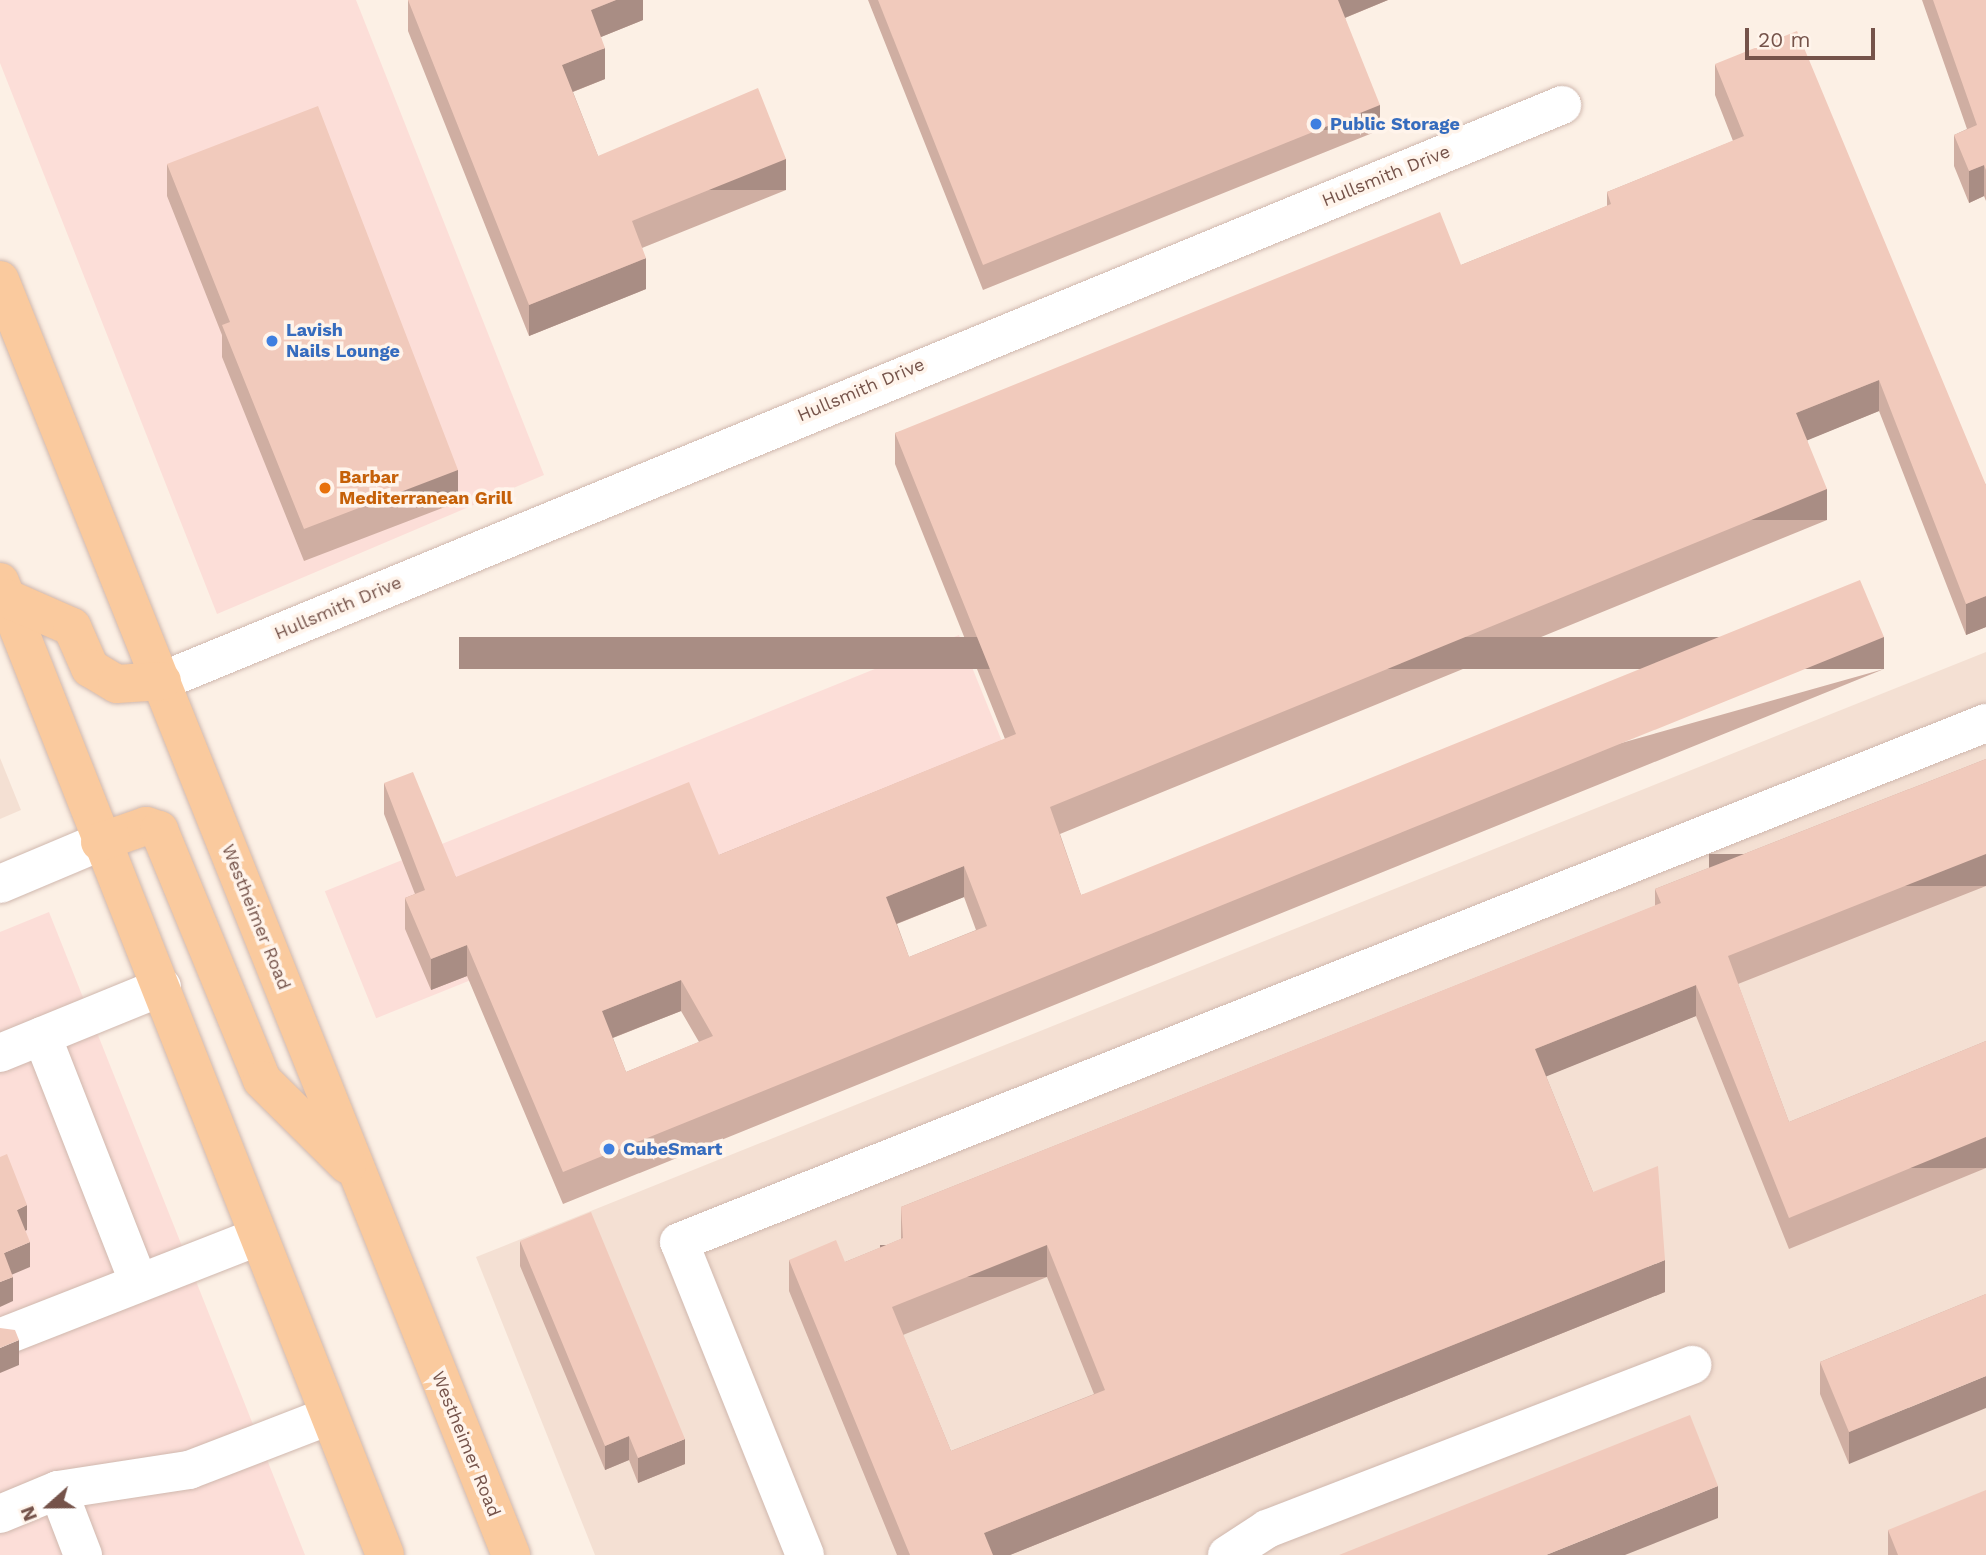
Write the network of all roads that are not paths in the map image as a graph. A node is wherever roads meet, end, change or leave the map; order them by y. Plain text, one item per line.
1 (1562, 105) dead end
2 (0, 280) edge
3 (12, 333) edge
4 (2, 593) edge
5 (162, 681) junction
6 (1986, 723) edge
7 (100, 842) junction
8 (0, 884) edge
9 (162, 987) junction
10 (42, 1036) junction
11 (0, 1053) edge
12 (359, 1175) junction
13 (257, 1237) junction
14 (139, 1283) junction
15 (7, 1335) edge
16 (1692, 1366) dead end
17 (329, 1416) junction
18 (58, 1490) junction
19 (0, 1514) edge
20 (83, 1555) edge
21 (385, 1555) edge
22 (511, 1555) edge
23 (805, 1555) edge
24 (1227, 1555) edge

1 - 5 street, Hullsmith Drive
2 - 3 main road, Westheimer Road
3 - 5 main road, Westheimer Road
4 - 5 main road
4 - 7 main road
5 - 12 main road, Westheimer Road
6 - 23 street
7 - 8 street
7 - 9 main road
7 - 12 main road
9 - 10 street
9 - 13 main road
10 - 11 street
10 - 14 street
12 - 22 main road, Westheimer Road
13 - 14 street
13 - 17 main road
14 - 15 street
16 - 24 street
17 - 18 street
17 - 21 main road
18 - 19 street
18 - 20 street

